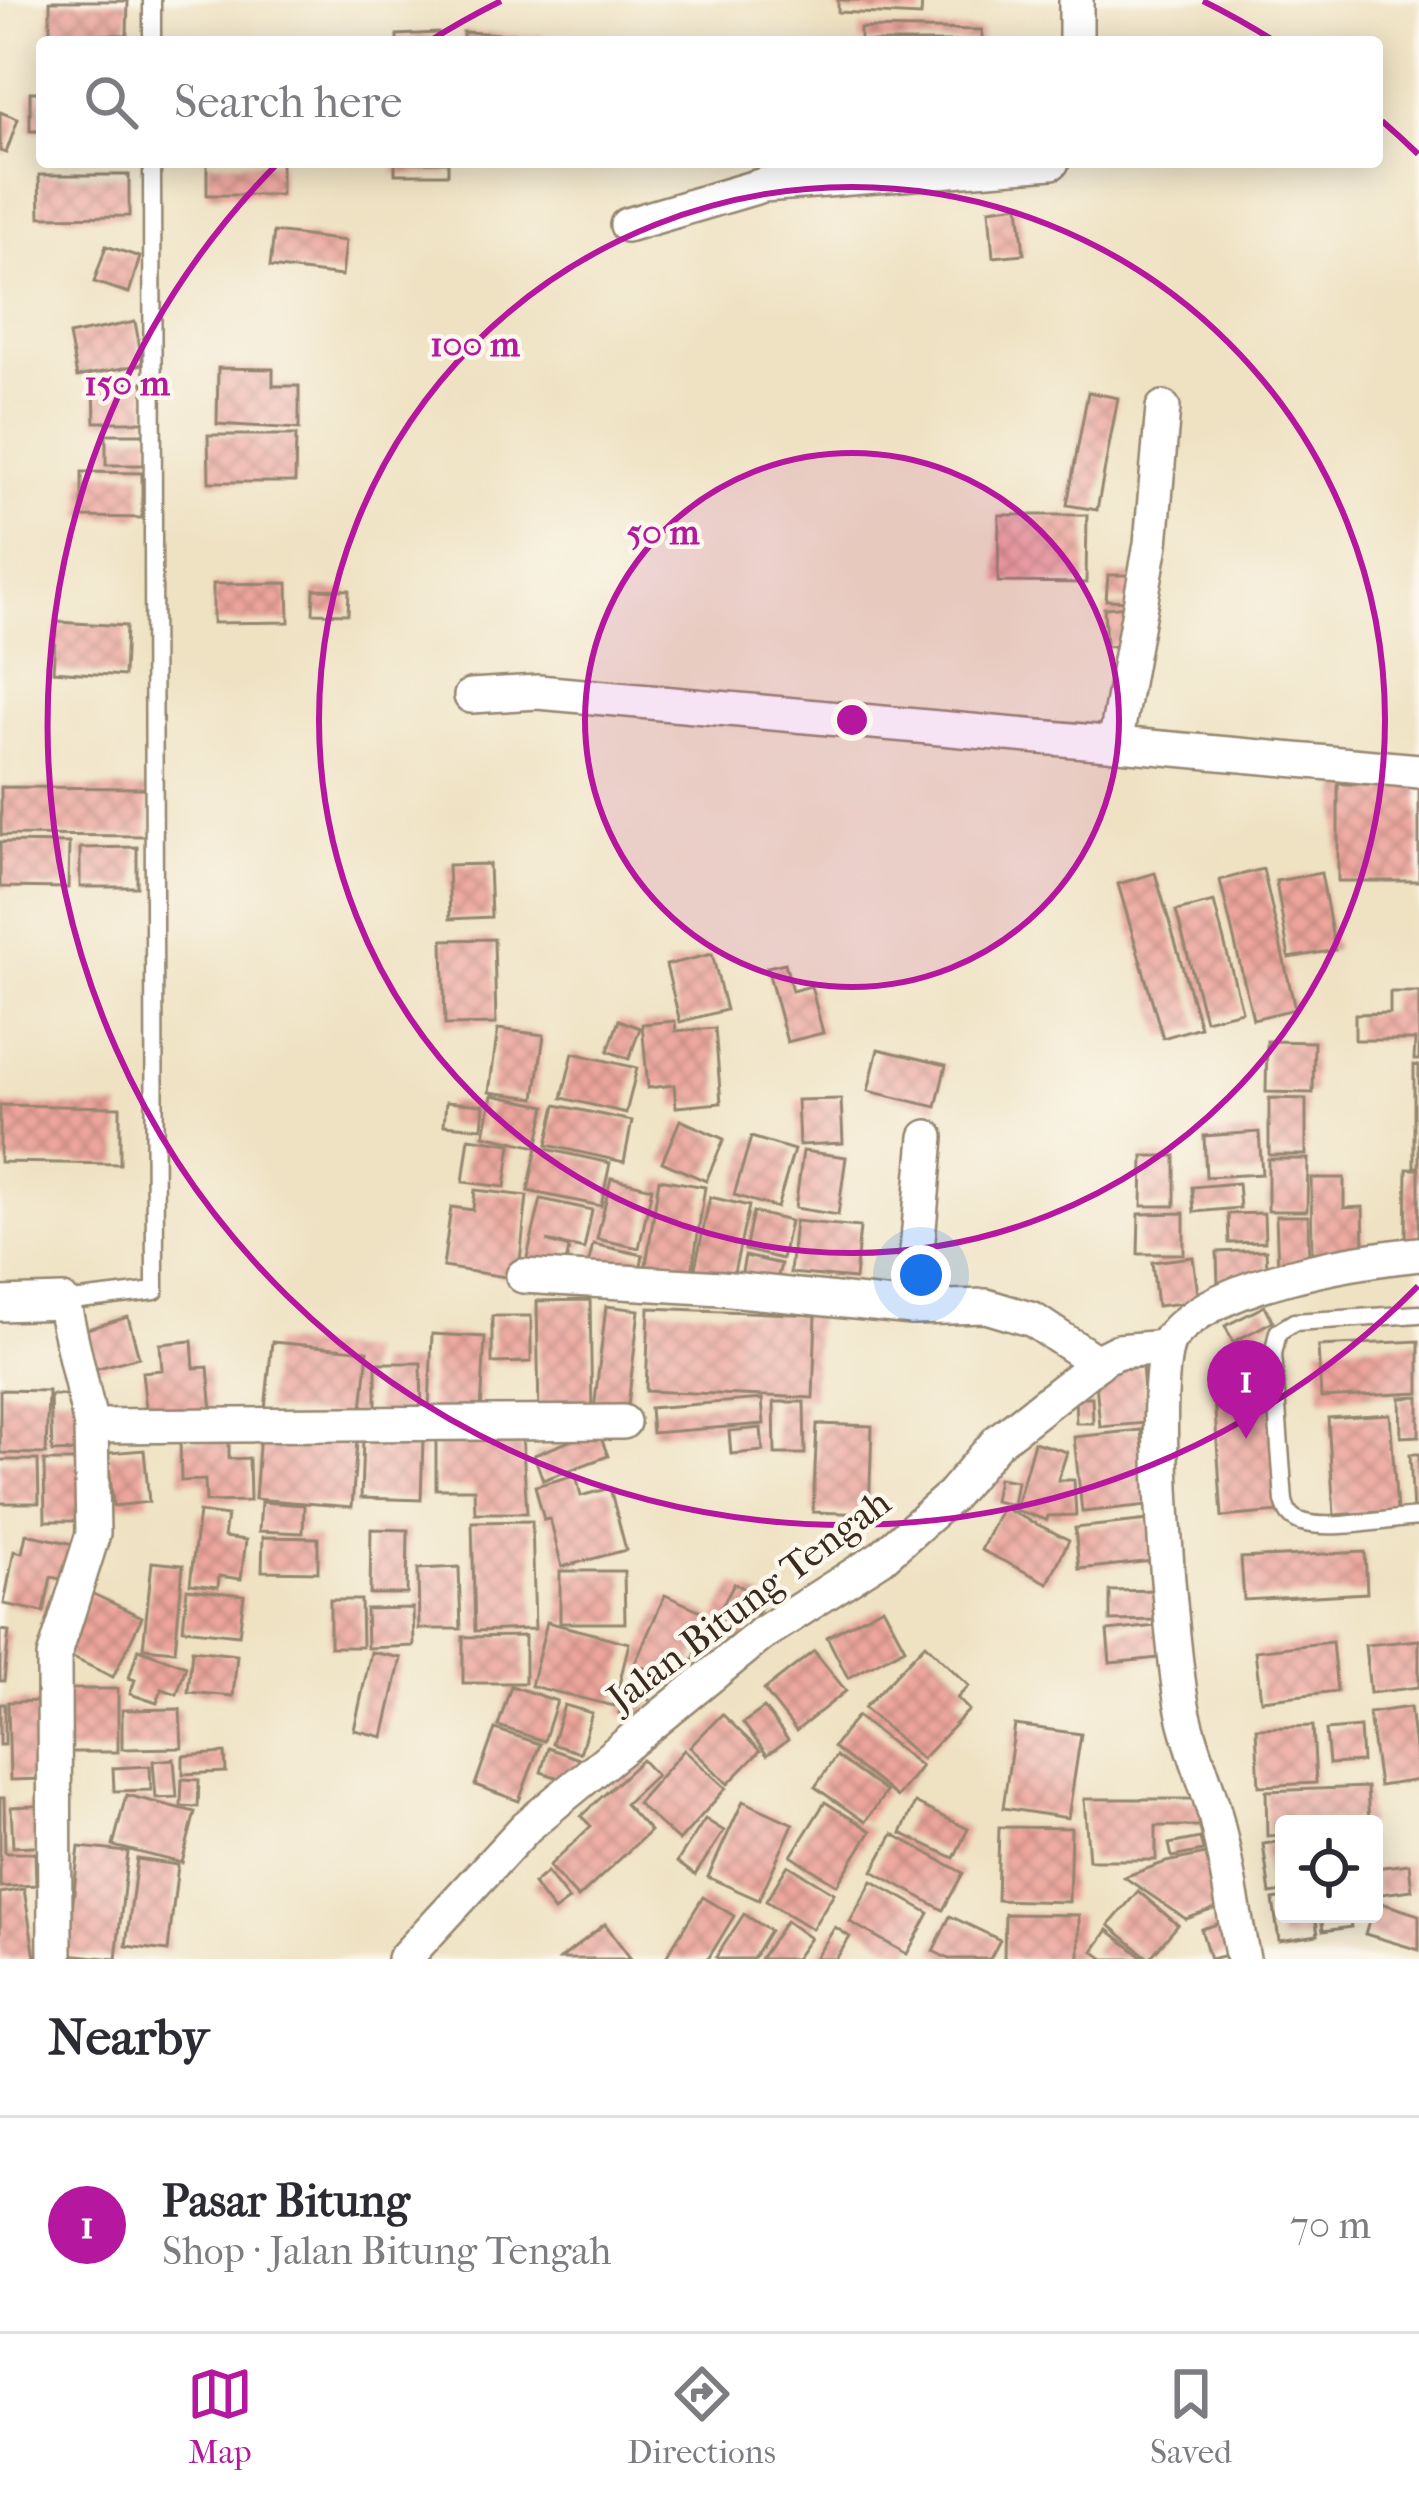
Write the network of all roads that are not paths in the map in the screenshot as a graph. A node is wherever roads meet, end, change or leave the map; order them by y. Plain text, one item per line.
1 (152, 0) edge
2 (1076, 0) edge
3 (152, 36) edge
4 (1076, 36) edge
5 (152, 168) edge
6 (977, 168) edge
7 (627, 224) dead end
8 (1163, 408) dead end
9 (471, 697) dead end
10 (1115, 744) junction
11 (1419, 771) edge
12 (927, 1137) dead end
13 (1419, 1254) edge
14 (523, 1276) dead end
15 (63, 1303) junction
16 (0, 1304) edge
17 (912, 1308) junction
18 (1419, 1314) edge
19 (1165, 1347) junction
20 (1098, 1364) junction
21 (623, 1422) dead end
22 (91, 1426) junction
23 (1419, 1517) edge
24 (55, 1959) edge
25 (404, 1959) edge
26 (1244, 1959) edge

1 - 3 lane
2 - 4 street
5 - 15 lane
6 - 7 street
8 - 10 street
9 - 10 street
10 - 11 street
12 - 17 street
13 - 19 street
14 - 17 street
15 - 16 street
15 - 22 street
17 - 20 street
18 - 23 lane
19 - 20 street, Jalan Bitung Tengah
19 - 26 street
20 - 25 street, Jalan Bitung Tengah
21 - 22 street
22 - 24 street

